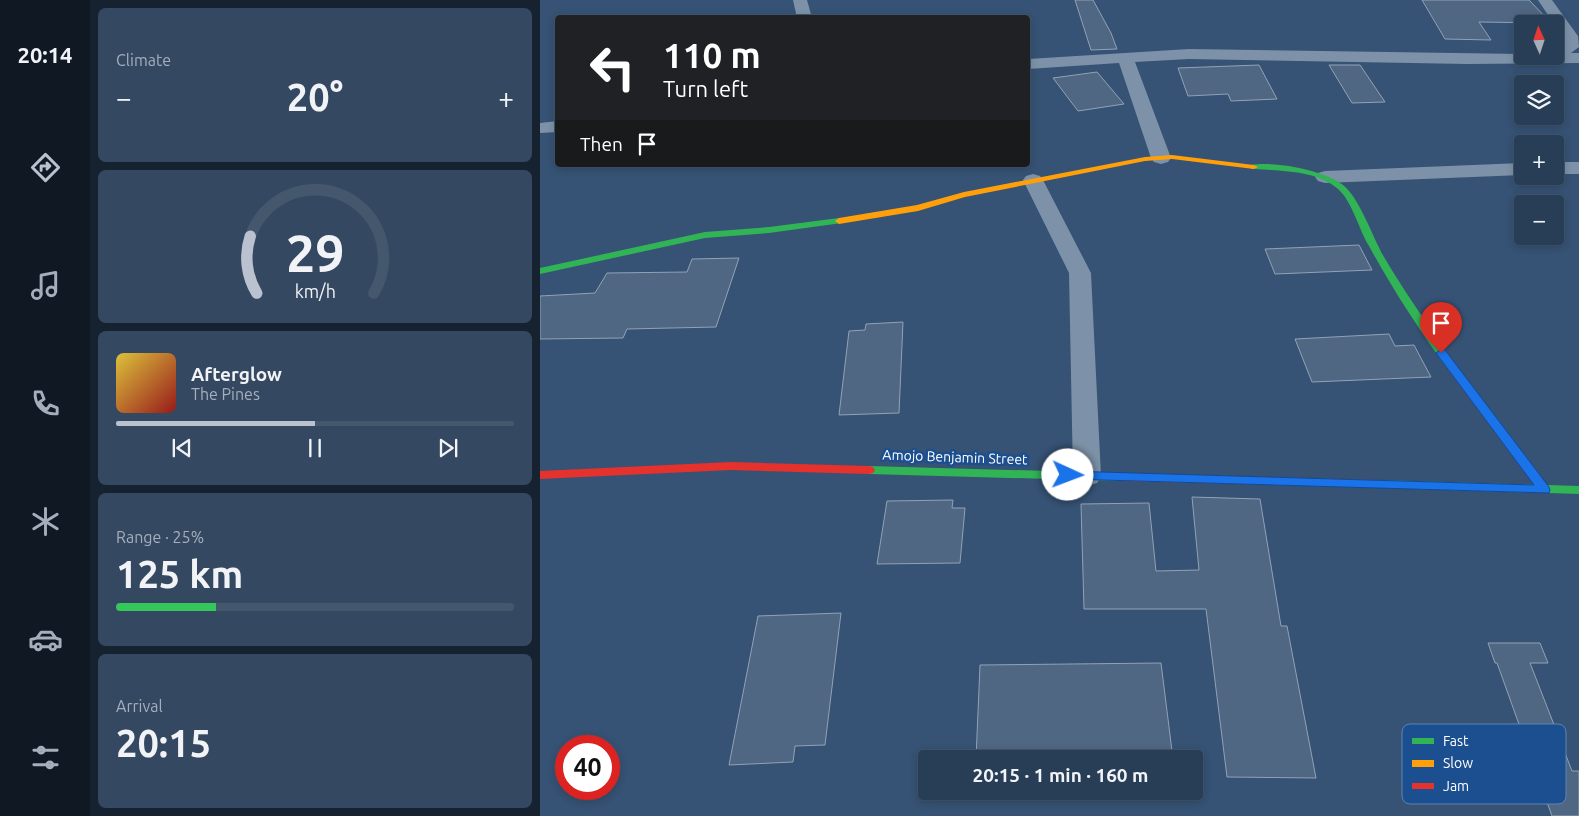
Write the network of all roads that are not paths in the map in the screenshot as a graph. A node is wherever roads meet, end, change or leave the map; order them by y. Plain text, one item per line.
1 (800, 0) edge
2 (1545, 0) edge
3 (804, 15) edge
4 (1555, 15) edge
5 (1564, 27) edge
6 (1564, 50) edge
7 (1514, 56) edge
8 (1124, 57) junction
9 (1564, 57) edge
10 (1579, 58) edge
11 (1030, 64) edge
12 (555, 126) edge
13 (540, 128) edge
14 (1161, 158) junction
15 (1564, 168) edge
16 (1579, 168) edge
17 (1514, 169) edge
18 (1325, 176) junction
19 (1033, 180) junction
20 (540, 271) edge
21 (540, 475) edge
22 (1087, 476) junction
23 (1544, 490) junction
24 (1579, 490) edge

1 - 3 street
2 - 4 street
5 - 6 street
7 - 8 street
8 - 11 street
8 - 14 street
9 - 10 street
12 - 13 street
14 - 18 street
14 - 19 street
15 - 16 street
17 - 18 street
18 - 23 street
19 - 20 street
19 - 22 street
21 - 22 street, Amojo Benjamin Street
22 - 23 street, Amojo Benjamin Street
23 - 24 street, Amojo Benjamin Street

